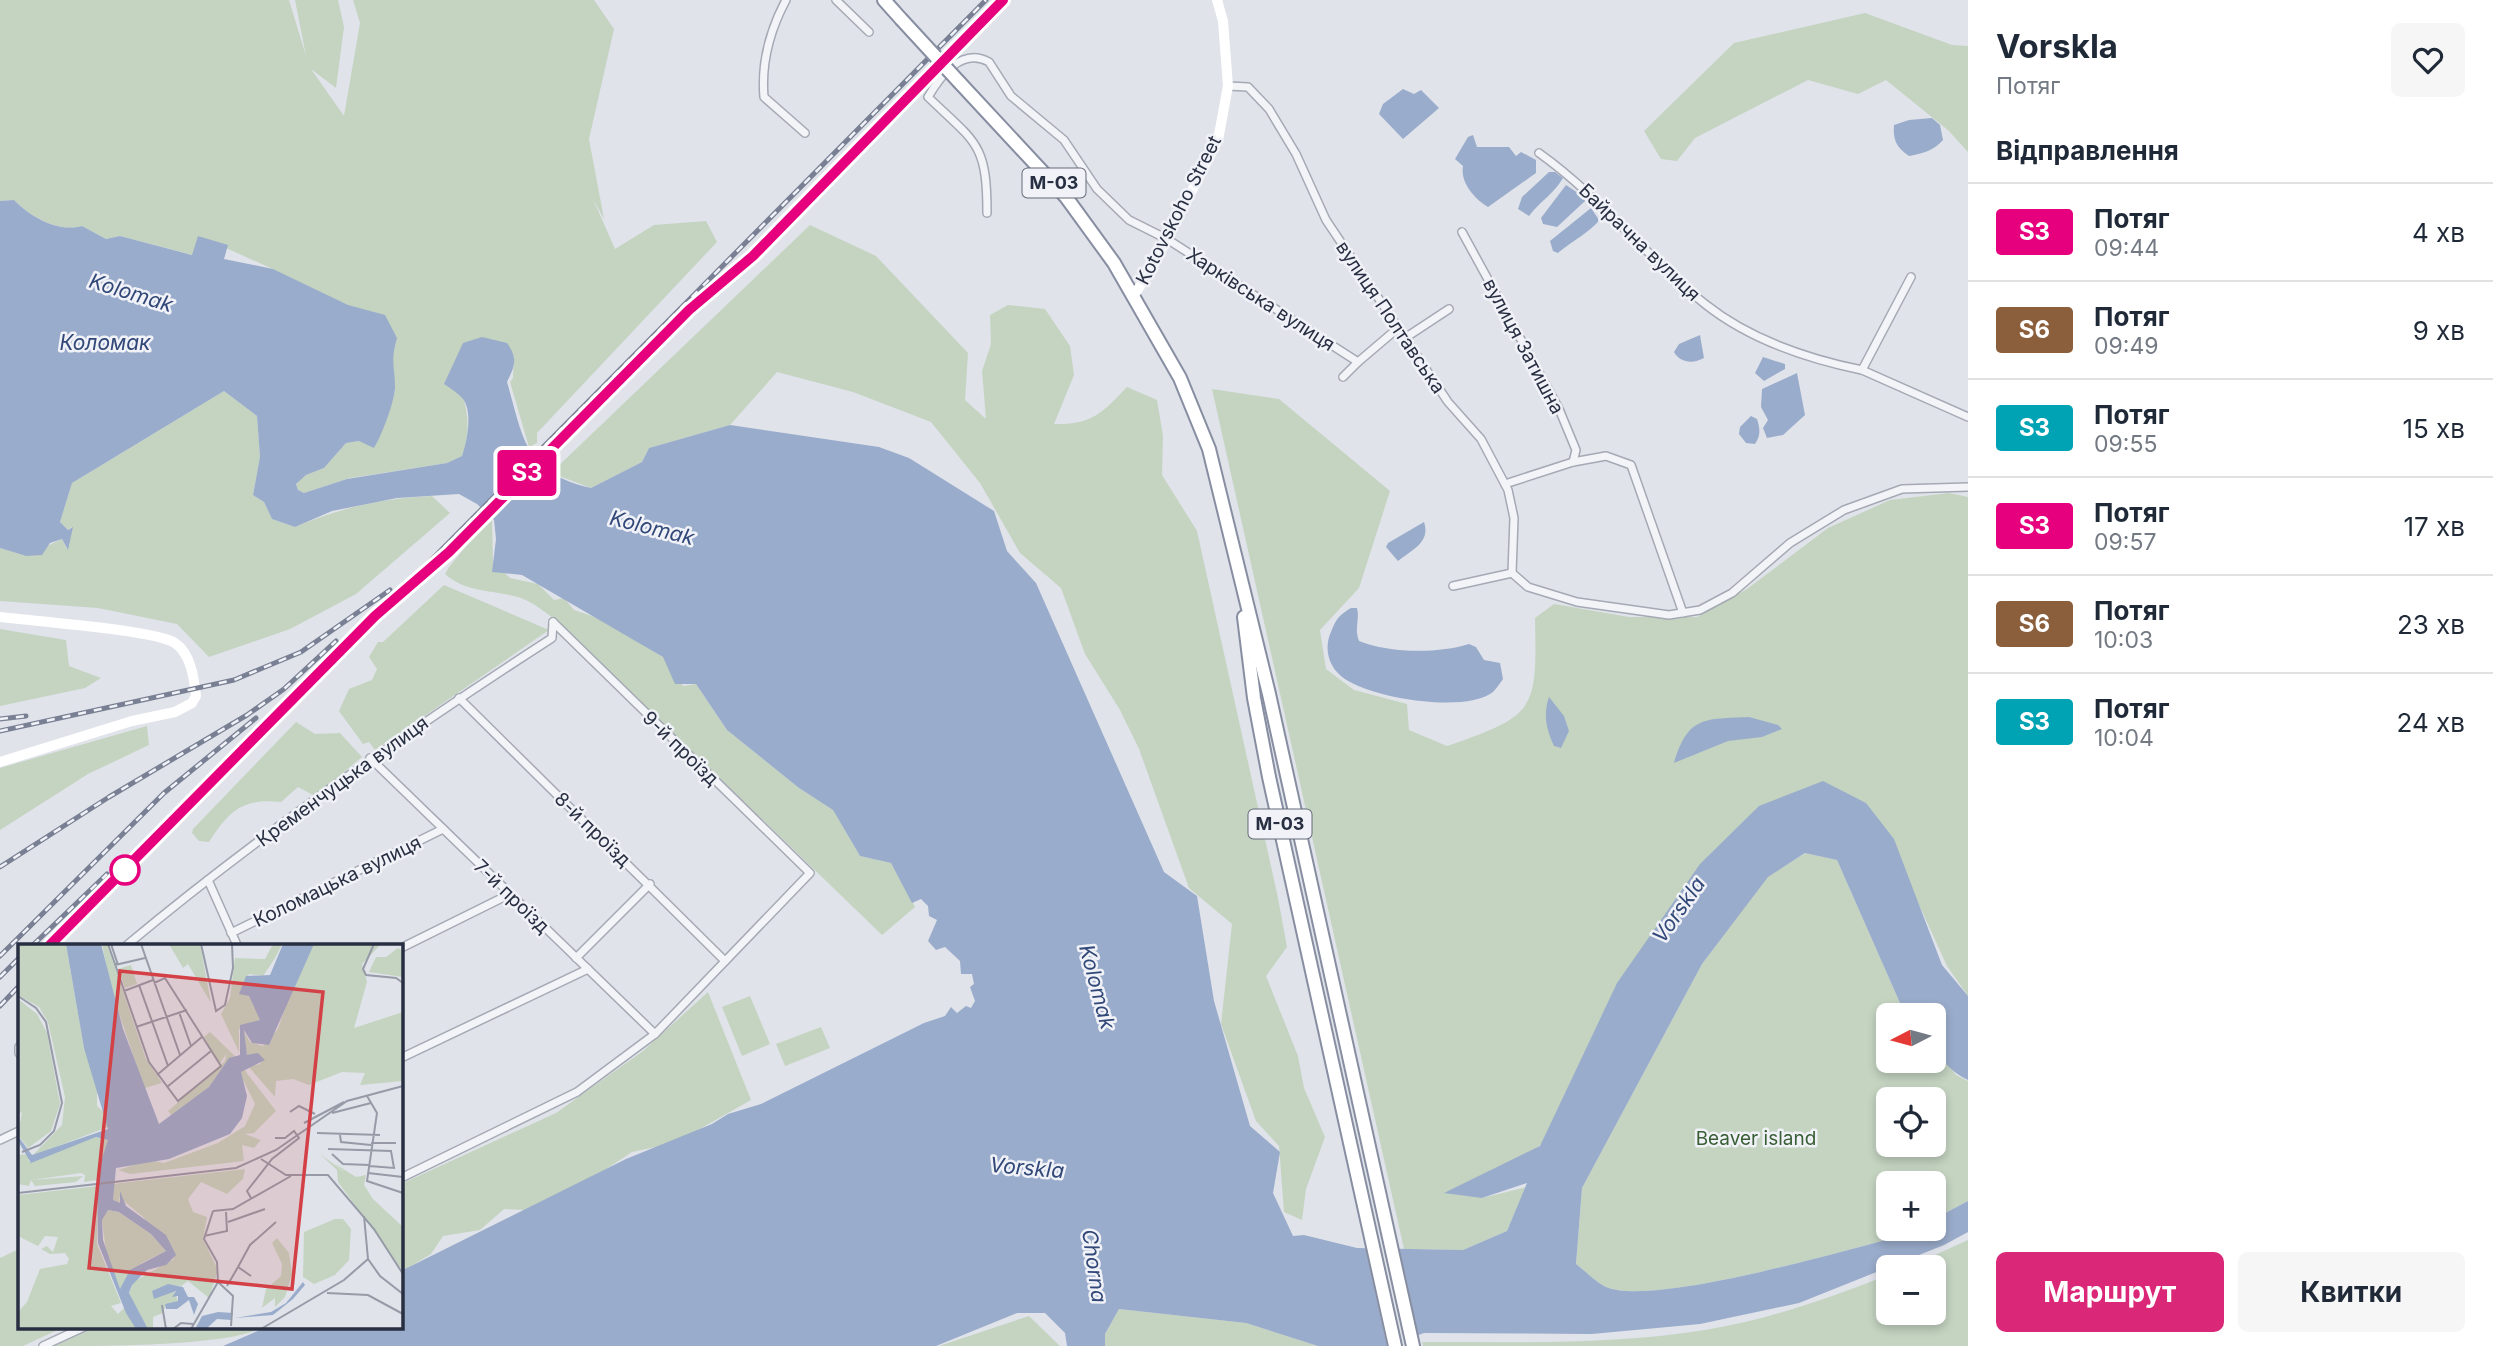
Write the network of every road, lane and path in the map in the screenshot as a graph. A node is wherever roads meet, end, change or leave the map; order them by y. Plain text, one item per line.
1 (786, 0) edge
2 (836, 0) edge
3 (884, 0) edge
4 (1217, 0) edge
5 (869, 32) dead end
6 (1228, 86) junction
7 (805, 132) dead end
8 (1539, 153) dead end
9 (987, 213) dead end
10 (1462, 232) dead end
11 (1167, 239) junction
12 (1911, 277) dead end
13 (1134, 295) junction
14 (1449, 309) dead end
15 (1398, 328) junction
16 (1405, 338) junction
17 (1357, 362) junction
18 (1862, 370) junction
19 (1343, 377) dead end
20 (1968, 417) edge
21 (1573, 462) junction
22 (1505, 484) junction
23 (1968, 486) edge
24 (1236, 554) junction
25 (1512, 573) junction
26 (1453, 586) dead end
27 (1683, 613) junction
28 (0, 617) edge
29 (553, 622) joint
30 (459, 698) junction
31 (370, 758) junction
32 (0, 762) edge
33 (443, 829) junction
34 (208, 880) junction
35 (650, 884) junction
36 (510, 894) junction
37 (231, 933) junction
38 (128, 944) edge
39 (236, 944) edge
40 (402, 948) edge
41 (576, 958) junction
42 (725, 961) junction
43 (588, 969) junction
44 (655, 1034) junction
45 (402, 1058) edge
46 (18, 1131) edge
47 (0, 1140) edge
48 (402, 1178) edge
49 (83, 1328) edge
50 (43, 1346) edge
51 (1395, 1346) edge
52 (1413, 1346) edge

1 - 7 street
2 - 5 street
3 - 13 highway, М-03, bridge
4 - 6 street, Kotovskoho Street
6 - 11 street, Kotovskoho Street
6 - 15 street, вулиця Полтавська
8 - 18 street, Байрачна вулиця
9 - 11 street, Харківська вулиця
10 - 21 street, вулиця Затишна
11 - 13 street, Kotovskoho Street
11 - 17 street, Харківська вулиця
12 - 18 street
13 - 24 highway, М-03
14 - 16 street
15 - 16 street, вулиця Полтавська
15 - 17 street, Харківська вулиця
16 - 22 street, вулиця Полтавська
17 - 19 street, Харківська вулиця
18 - 20 street, Байрачна вулиця
21 - 22 street
21 - 27 street
22 - 25 street, вулиця Полтавська
23 - 27 street
24 - 51 highway, М-03
24 - 52 highway, М-03
25 - 26 street
25 - 27 street
28 - 32 street
29 - 30 street, Кременчуцька вулиця
29 - 42 street, 9-й проїзд
30 - 31 street, Кременчуцька вулиця
30 - 35 street, 8-й проїзд
31 - 33 street, 7-й проїзд
31 - 34 street, Кременчуцька вулиця
33 - 36 street, 7-й проїзд
33 - 37 street, Коломацька вулиця
34 - 37 street
34 - 38 street, Кременчуцька вулиця
35 - 41 street
35 - 42 street, 8-й проїзд
36 - 40 street
36 - 41 street, 7-й проїзд
37 - 39 street
41 - 43 street, 7-й проїзд
42 - 44 street
43 - 44 street, 7-й проїзд
43 - 45 street
44 - 48 street
46 - 47 street
49 - 50 street

